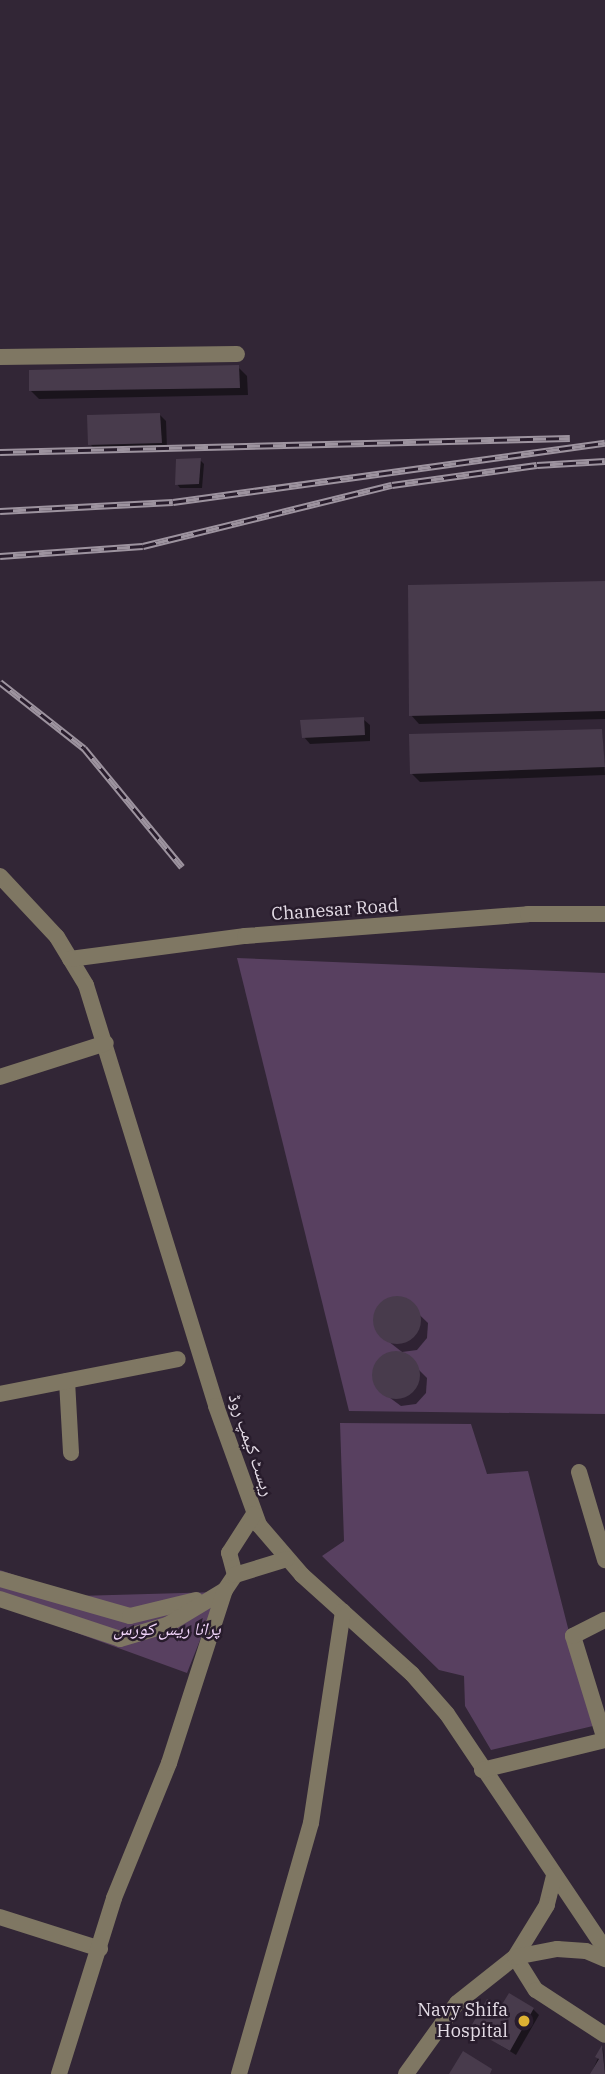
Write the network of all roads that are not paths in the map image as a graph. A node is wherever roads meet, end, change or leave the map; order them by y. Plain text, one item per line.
1 (237, 354) dead end
2 (0, 357) edge
3 (0, 876) edge
4 (605, 914) edge
5 (70, 959) junction
6 (106, 1043) junction
7 (0, 1077) edge
8 (178, 1359) dead end
9 (66, 1381) junction
10 (0, 1394) edge
11 (71, 1453) dead end
12 (579, 1472) dead end
13 (254, 1514) junction
14 (287, 1559) junction
15 (605, 1560) edge
16 (235, 1575) junction
17 (0, 1578) edge
18 (225, 1590) junction
19 (0, 1599) edge
20 (343, 1611) junction
21 (605, 1620) edge
22 (605, 1740) edge
23 (482, 1770) junction
24 (554, 1876) junction
25 (0, 1917) edge
26 (100, 1949) junction
27 (605, 1949) edge
28 (515, 1957) junction
29 (605, 1959) edge
30 (605, 2035) edge
31 (59, 2074) edge
32 (239, 2074) edge
33 (406, 2074) edge

1 - 2 street
3 - 5 street, ریسٹ کیمپ روڈ
4 - 5 street, Chanesar Road
5 - 6 street, ریسٹ کیمپ روڈ
6 - 7 street
6 - 13 street, ریسٹ کیمپ روڈ
8 - 9 street
9 - 10 street
9 - 11 street
12 - 15 street
13 - 14 street, ریسٹ کیمپ روڈ
13 - 16 street
14 - 16 street
14 - 20 street, ریسٹ کیمپ روڈ
16 - 18 street
17 - 18 street
18 - 19 street
18 - 26 street
20 - 23 street, ریسٹ کیمپ روڈ
20 - 32 street
21 - 22 street
22 - 23 street
23 - 24 street, ریسٹ کیمپ روڈ
24 - 27 street, ریسٹ کیمپ روڈ
24 - 28 street
25 - 26 street
26 - 31 street
28 - 29 street
28 - 30 street
28 - 33 street

